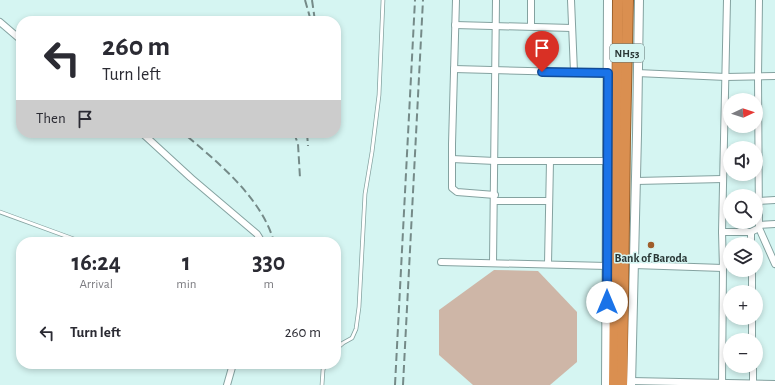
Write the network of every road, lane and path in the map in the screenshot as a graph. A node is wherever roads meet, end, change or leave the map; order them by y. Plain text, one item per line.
1 (383, 0) edge
2 (456, 0) edge
3 (496, 0) edge
4 (531, 0) edge
5 (571, 0) edge
6 (608, 0) edge
7 (618, 0) edge
8 (628, 0) edge
9 (639, 0) edge
10 (727, 0) edge
11 (759, 0) edge
12 (0, 22) edge
13 (455, 24) junction
14 (496, 26) junction
15 (531, 26) junction
16 (572, 28) junction
17 (16, 36) edge
18 (454, 69) junction
19 (495, 71) junction
20 (574, 72) junction
21 (608, 73) junction
22 (638, 73) junction
23 (758, 76) junction
24 (775, 76) edge
25 (726, 77) junction
26 (622, 106) junction
27 (147, 138) edge
28 (724, 141) edge
29 (452, 159) junction
30 (495, 160) junction
31 (550, 161) junction
32 (608, 161) junction
33 (723, 179) joint
34 (636, 181) junction
35 (759, 189) edge
36 (494, 198) junction
37 (775, 200) edge
38 (763, 201) edge
39 (548, 202) junction
40 (0, 212) edge
41 (775, 224) edge
42 (763, 226) edge
43 (755, 229) edge
44 (760, 229) edge
45 (722, 232) junction
46 (751, 232) junction
47 (68, 237) edge
48 (259, 237) edge
49 (751, 237) edge
50 (723, 250) edge
51 (441, 262) dead end
52 (493, 263) junction
53 (548, 264) junction
54 (775, 264) edge
55 (634, 265) junction
56 (607, 266) junction
57 (723, 268) edge
58 (724, 277) edge
59 (341, 345) edge
60 (232, 369) edge
61 (323, 369) edge
62 (753, 373) edge
63 (628, 384) edge
64 (722, 384) edge
65 (753, 384) edge
66 (775, 384) edge
67 (227, 385) edge
68 (322, 385) edge
69 (606, 385) edge
70 (614, 385) edge

1 - 59 lane
2 - 13 street
3 - 14 street
4 - 15 street
5 - 16 street
6 - 21 street
7 - 26 highway, NH53
8 - 26 highway, NH53
9 - 22 street
10 - 25 street
11 - 23 street
12 - 17 street
13 - 14 street
13 - 18 street
14 - 15 street
14 - 19 street
15 - 16 street
16 - 20 street
18 - 19 street
18 - 29 street
19 - 20 street
19 - 30 street
20 - 21 street
21 - 32 street
22 - 25 street
22 - 34 street
23 - 24 street
23 - 25 street
23 - 35 street
25 - 28 street
26 - 63 highway, NH53
26 - 70 highway, NH53
27 - 48 street
29 - 30 street
29 - 36 street
30 - 31 street
30 - 36 street
31 - 32 street
31 - 39 street
32 - 56 street
33 - 34 street
33 - 45 street
34 - 55 street
36 - 39 street
36 - 52 street
37 - 38 street
39 - 53 street
40 - 47 lane
41 - 42 street
43 - 46 street
44 - 54 street
45 - 46 street
45 - 50 street
46 - 49 street
51 - 52 street
52 - 53 street
53 - 56 street
55 - 57 street
55 - 63 street
56 - 69 street
58 - 64 street
60 - 67 street
61 - 68 lane
62 - 65 street
63 - 64 street
64 - 65 street
65 - 66 street

